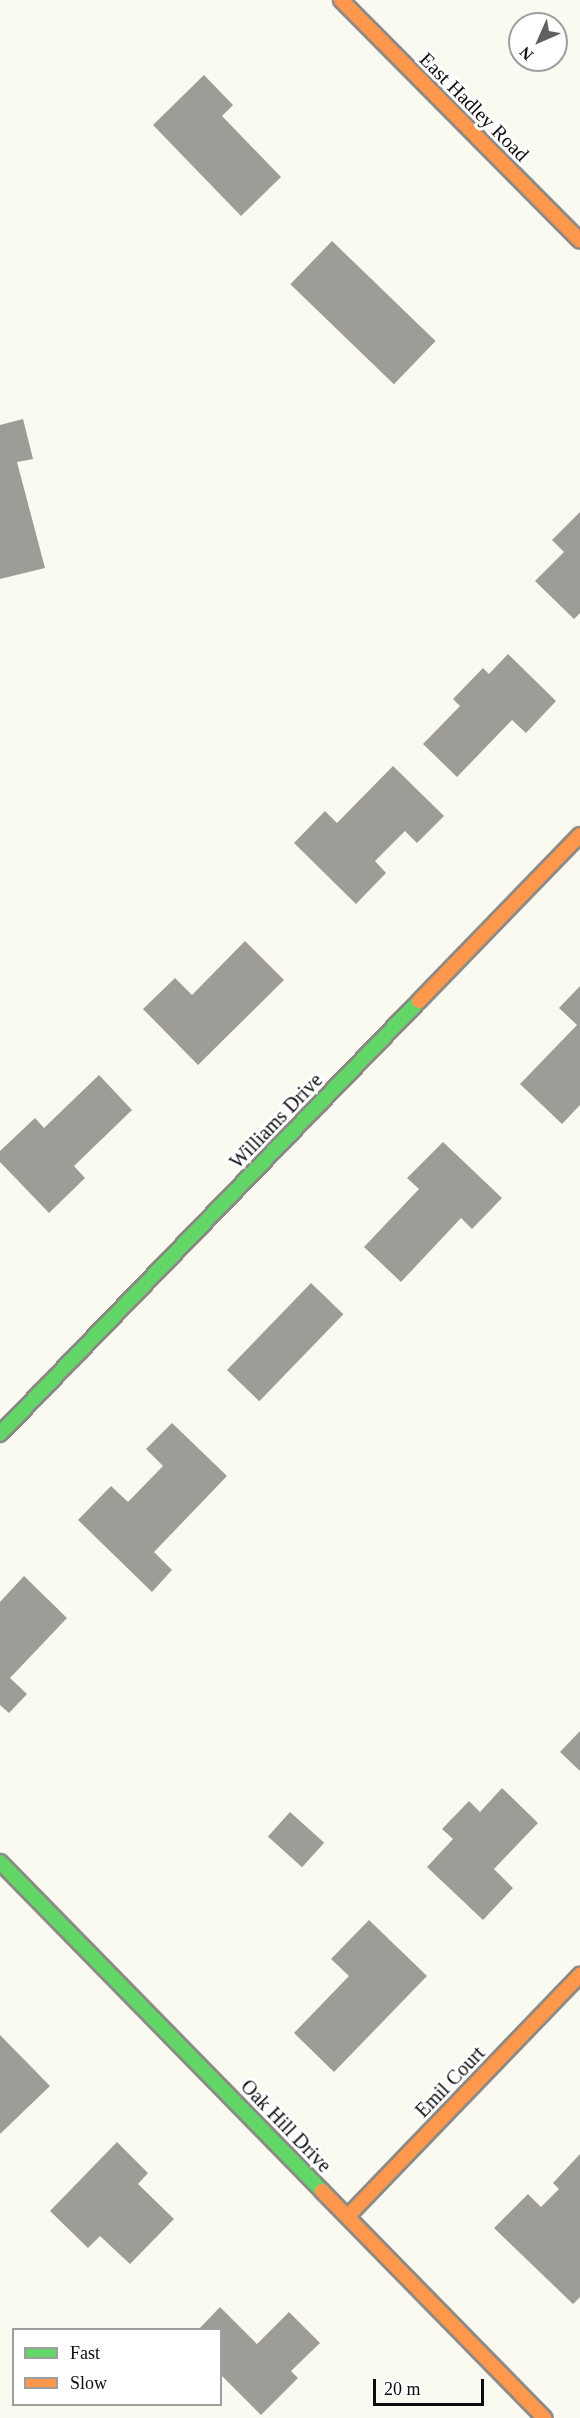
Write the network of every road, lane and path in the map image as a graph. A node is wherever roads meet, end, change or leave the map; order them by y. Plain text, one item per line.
1 (341, 0) edge
2 (580, 241) edge
3 (580, 835) edge
4 (0, 1434) edge
5 (0, 1862) edge
6 (580, 1975) edge
7 (348, 2216) junction
8 (544, 2418) edge

1 - 2 street, East Hadley Road
3 - 4 street, Williams Drive
5 - 7 street, Oak Hill Drive
6 - 7 street, Emil Court
7 - 8 street, Oak Hill Drive

